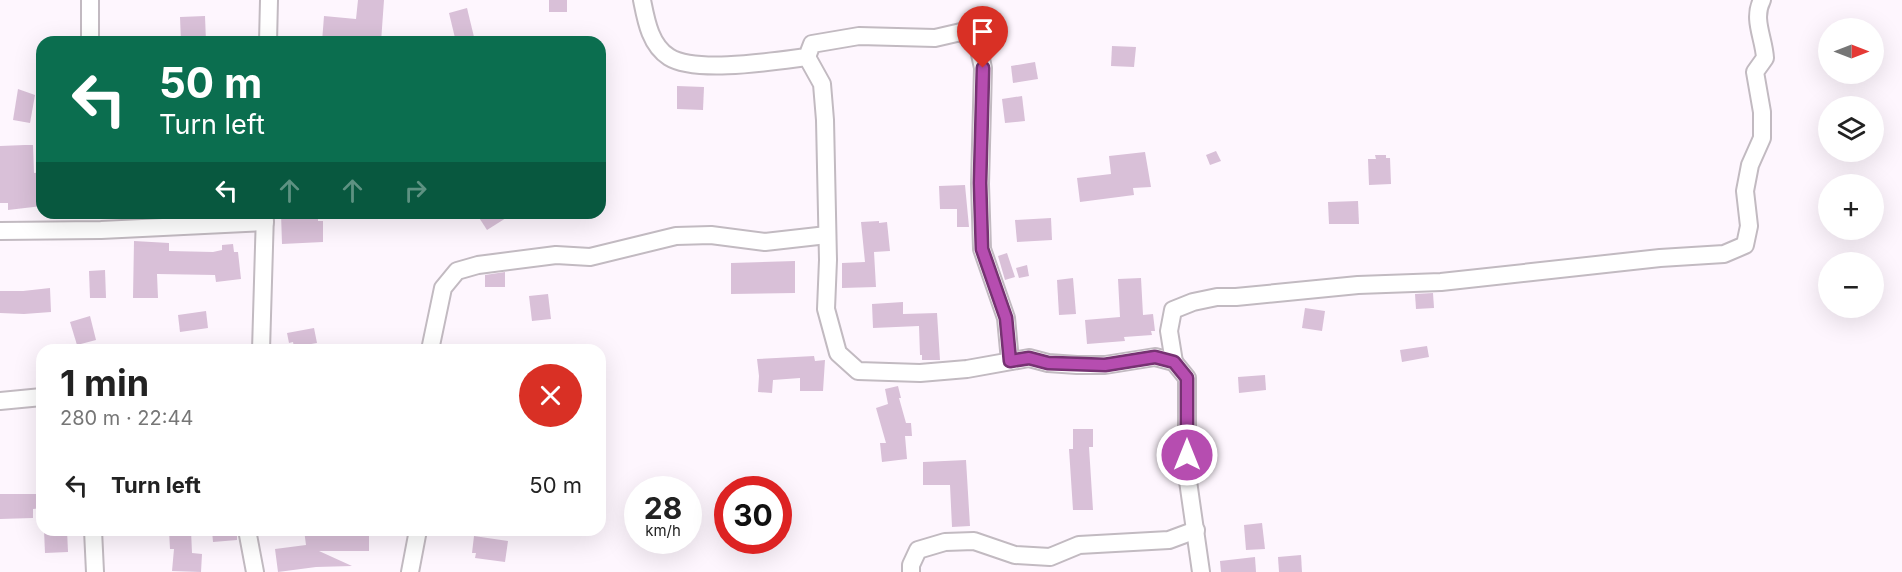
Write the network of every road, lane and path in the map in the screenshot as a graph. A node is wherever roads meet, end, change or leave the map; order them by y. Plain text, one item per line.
1 (90, 0) edge
2 (269, 0) edge
3 (642, 0) edge
4 (1762, 0) edge
5 (90, 36) edge
6 (268, 36) edge
7 (807, 57) junction
8 (100, 219) edge
9 (251, 219) edge
10 (265, 219) edge
11 (101, 230) junction
12 (0, 231) edge
13 (827, 235) junction
14 (261, 344) edge
15 (431, 344) edge
16 (1010, 361) junction
17 (1174, 362) junction
18 (36, 398) edge
19 (0, 401) edge
20 (1196, 530) junction
21 (93, 536) edge
22 (248, 536) edge
23 (417, 536) edge
24 (95, 572) edge
25 (255, 572) edge
26 (410, 572) edge
27 (910, 572) edge
28 (1201, 572) edge

1 - 5 street
2 - 6 street
3 - 7 street
4 - 17 street
7 - 13 street
7 - 16 street
8 - 11 street
9 - 11 street
10 - 14 street
11 - 12 street
13 - 15 street
13 - 16 street
16 - 17 street
17 - 20 street
18 - 19 street
20 - 27 street
20 - 28 street
21 - 24 street
22 - 25 street
23 - 26 street

